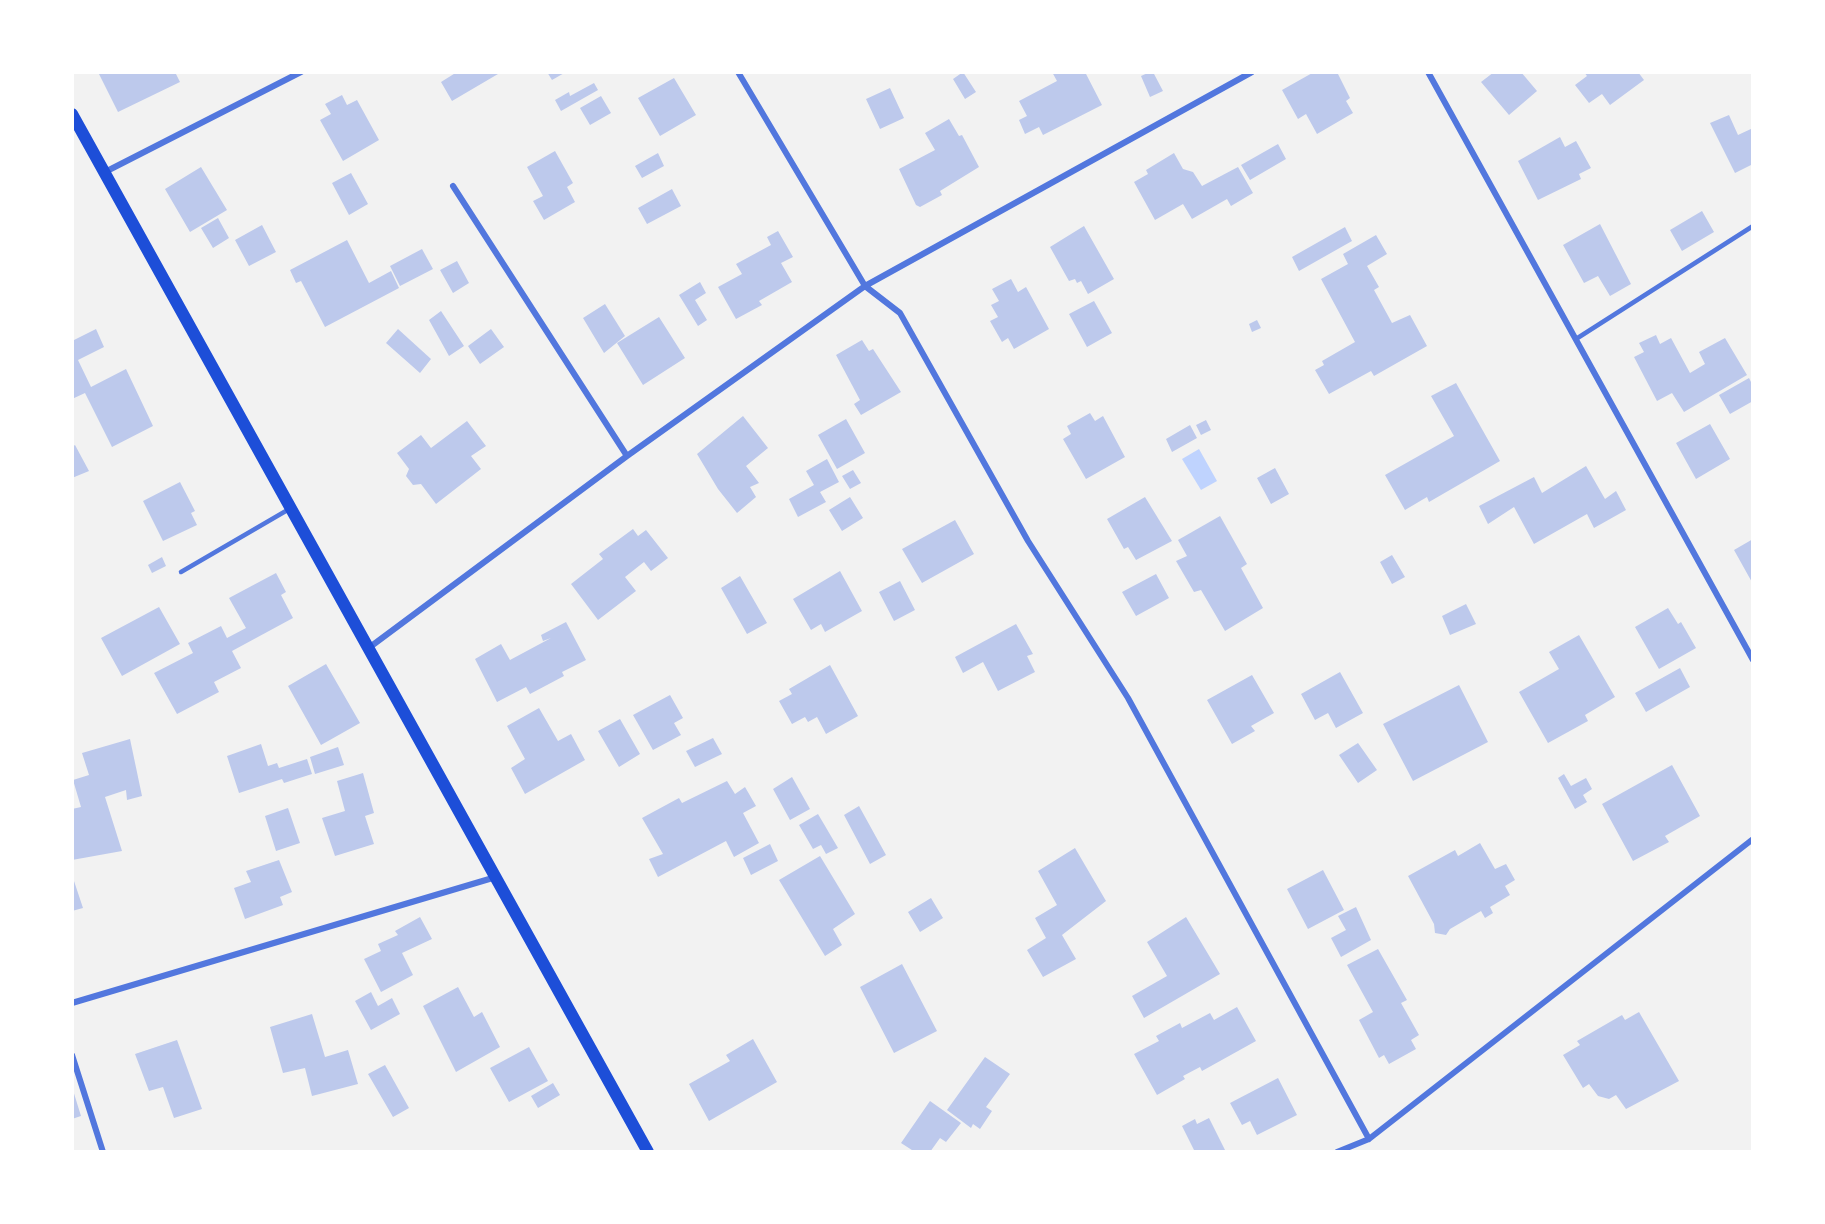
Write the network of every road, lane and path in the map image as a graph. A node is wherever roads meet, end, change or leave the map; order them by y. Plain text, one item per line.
1 (301, 72) edge
2 (738, 72) edge
3 (1252, 72) edge
4 (1428, 72) edge
5 (72, 114) edge
6 (105, 172) junction
7 (453, 186) dead end
8 (1753, 226) edge
9 (865, 286) junction
10 (1576, 339) junction
11 (627, 456) junction
12 (292, 507) junction
13 (181, 572) dead end
14 (370, 647) junction
15 (1753, 660) edge
16 (1753, 839) edge
17 (496, 877) junction
18 (72, 1003) edge
19 (72, 1055) edge
20 (1369, 1139) junction
21 (103, 1152) edge
22 (648, 1152) edge
23 (1337, 1152) edge

1 - 6 street
2 - 9 street
3 - 9 street
4 - 10 street
5 - 6 main road
6 - 12 main road
7 - 11 street
8 - 10 lane
9 - 11 street
9 - 20 street
10 - 15 street
11 - 14 street
12 - 13 lane
12 - 14 main road
14 - 17 main road
16 - 20 street
17 - 18 street
17 - 22 main road
19 - 21 street
20 - 23 street

